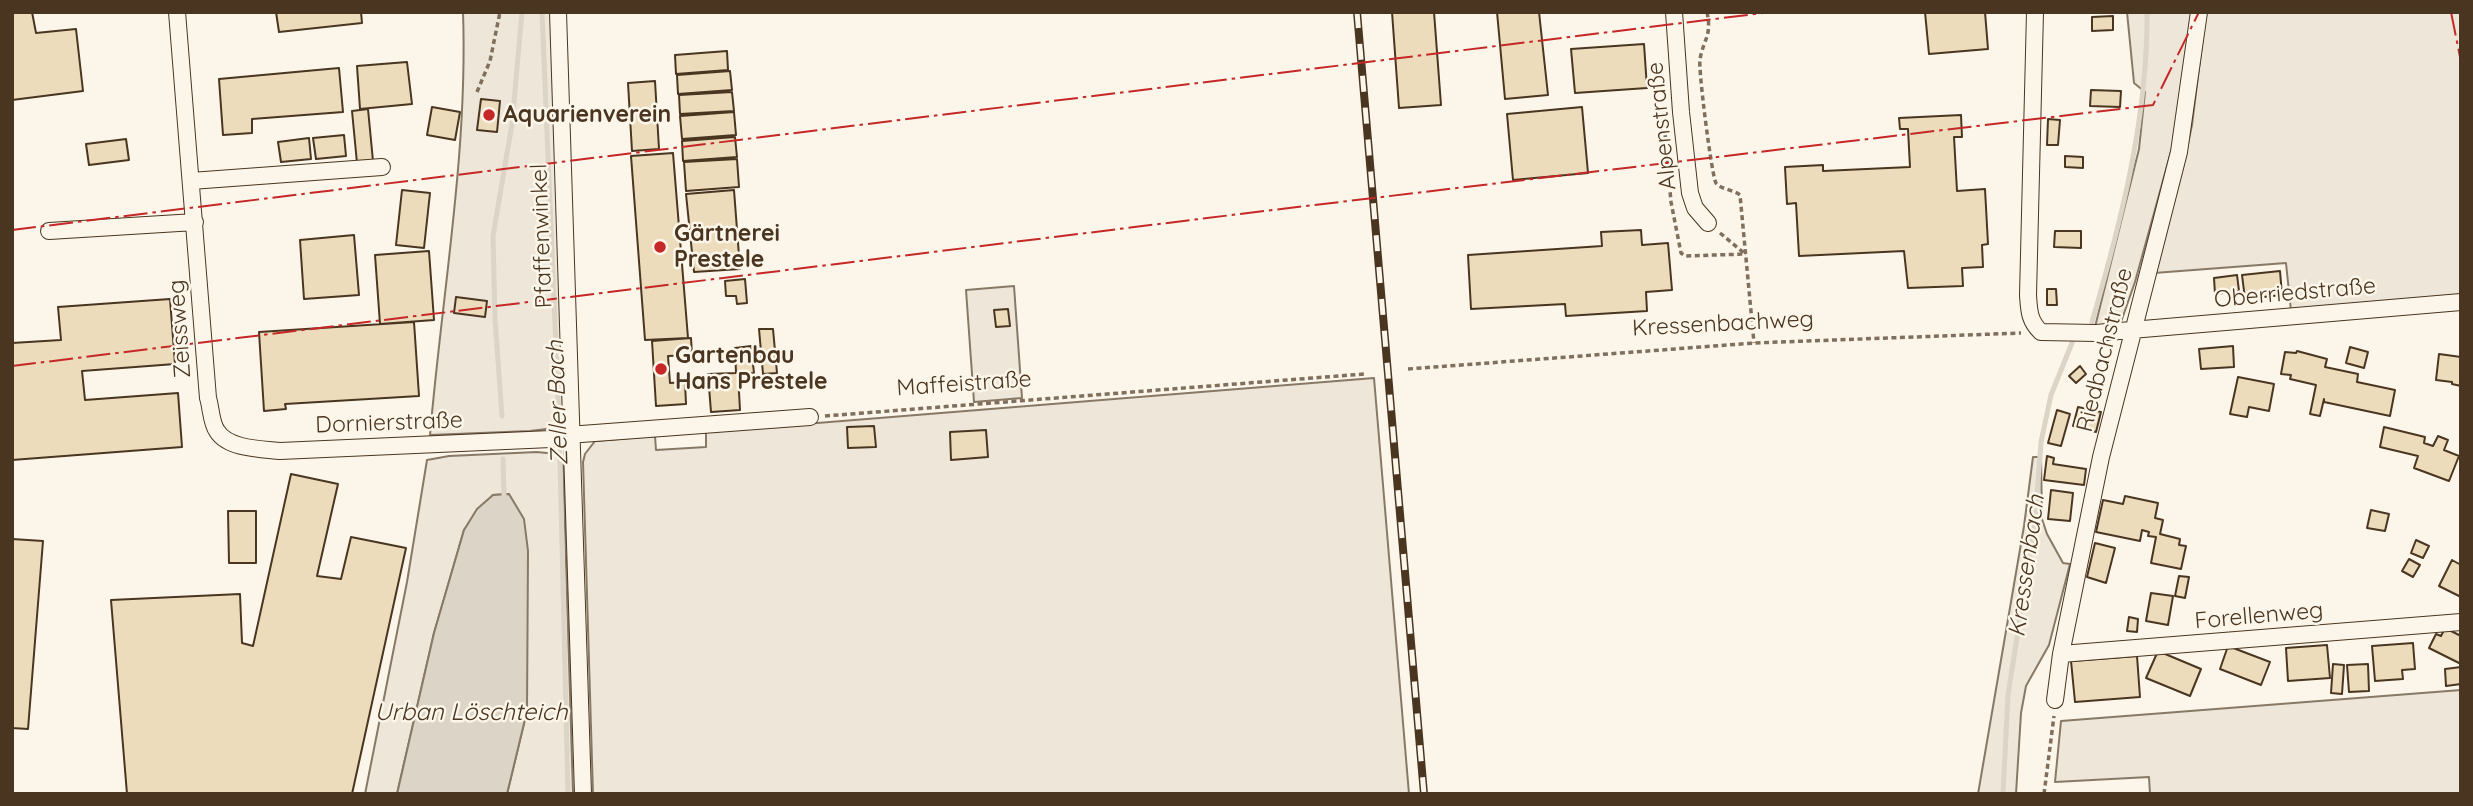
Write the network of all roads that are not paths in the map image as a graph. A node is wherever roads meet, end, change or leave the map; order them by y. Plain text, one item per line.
1 (177, 12) edge
2 (558, 12) edge
3 (1674, 12) edge
4 (2035, 12) edge
5 (2199, 12) edge
6 (382, 167) dead end
7 (191, 181) junction
8 (195, 222) junction
9 (1708, 223) road end
10 (50, 232) dead end
11 (2461, 302) edge
12 (2133, 330) junction
13 (810, 417) road end
14 (217, 431) joint
15 (564, 437) junction
16 (2461, 622) edge
17 (2061, 654) junction
18 (2055, 700) road end
19 (583, 794) edge

1 - 7 street, Zeissweg
2 - 15 street, Pfaffenwinkel
3 - 9 street, Alpenstraße
4 - 12 street
5 - 12 street, Riedbachstraße
6 - 7 street
7 - 8 street, Zeissweg
8 - 10 street
8 - 14 street, Zeissweg
11 - 12 street, Oberriedstraße
12 - 17 street, Riedbachstraße
13 - 15 street
14 - 15 street, Dornierstraße
15 - 19 street, Pfaffenwinkel
16 - 17 street, Forellenweg
17 - 18 street, Riedbachstraße

